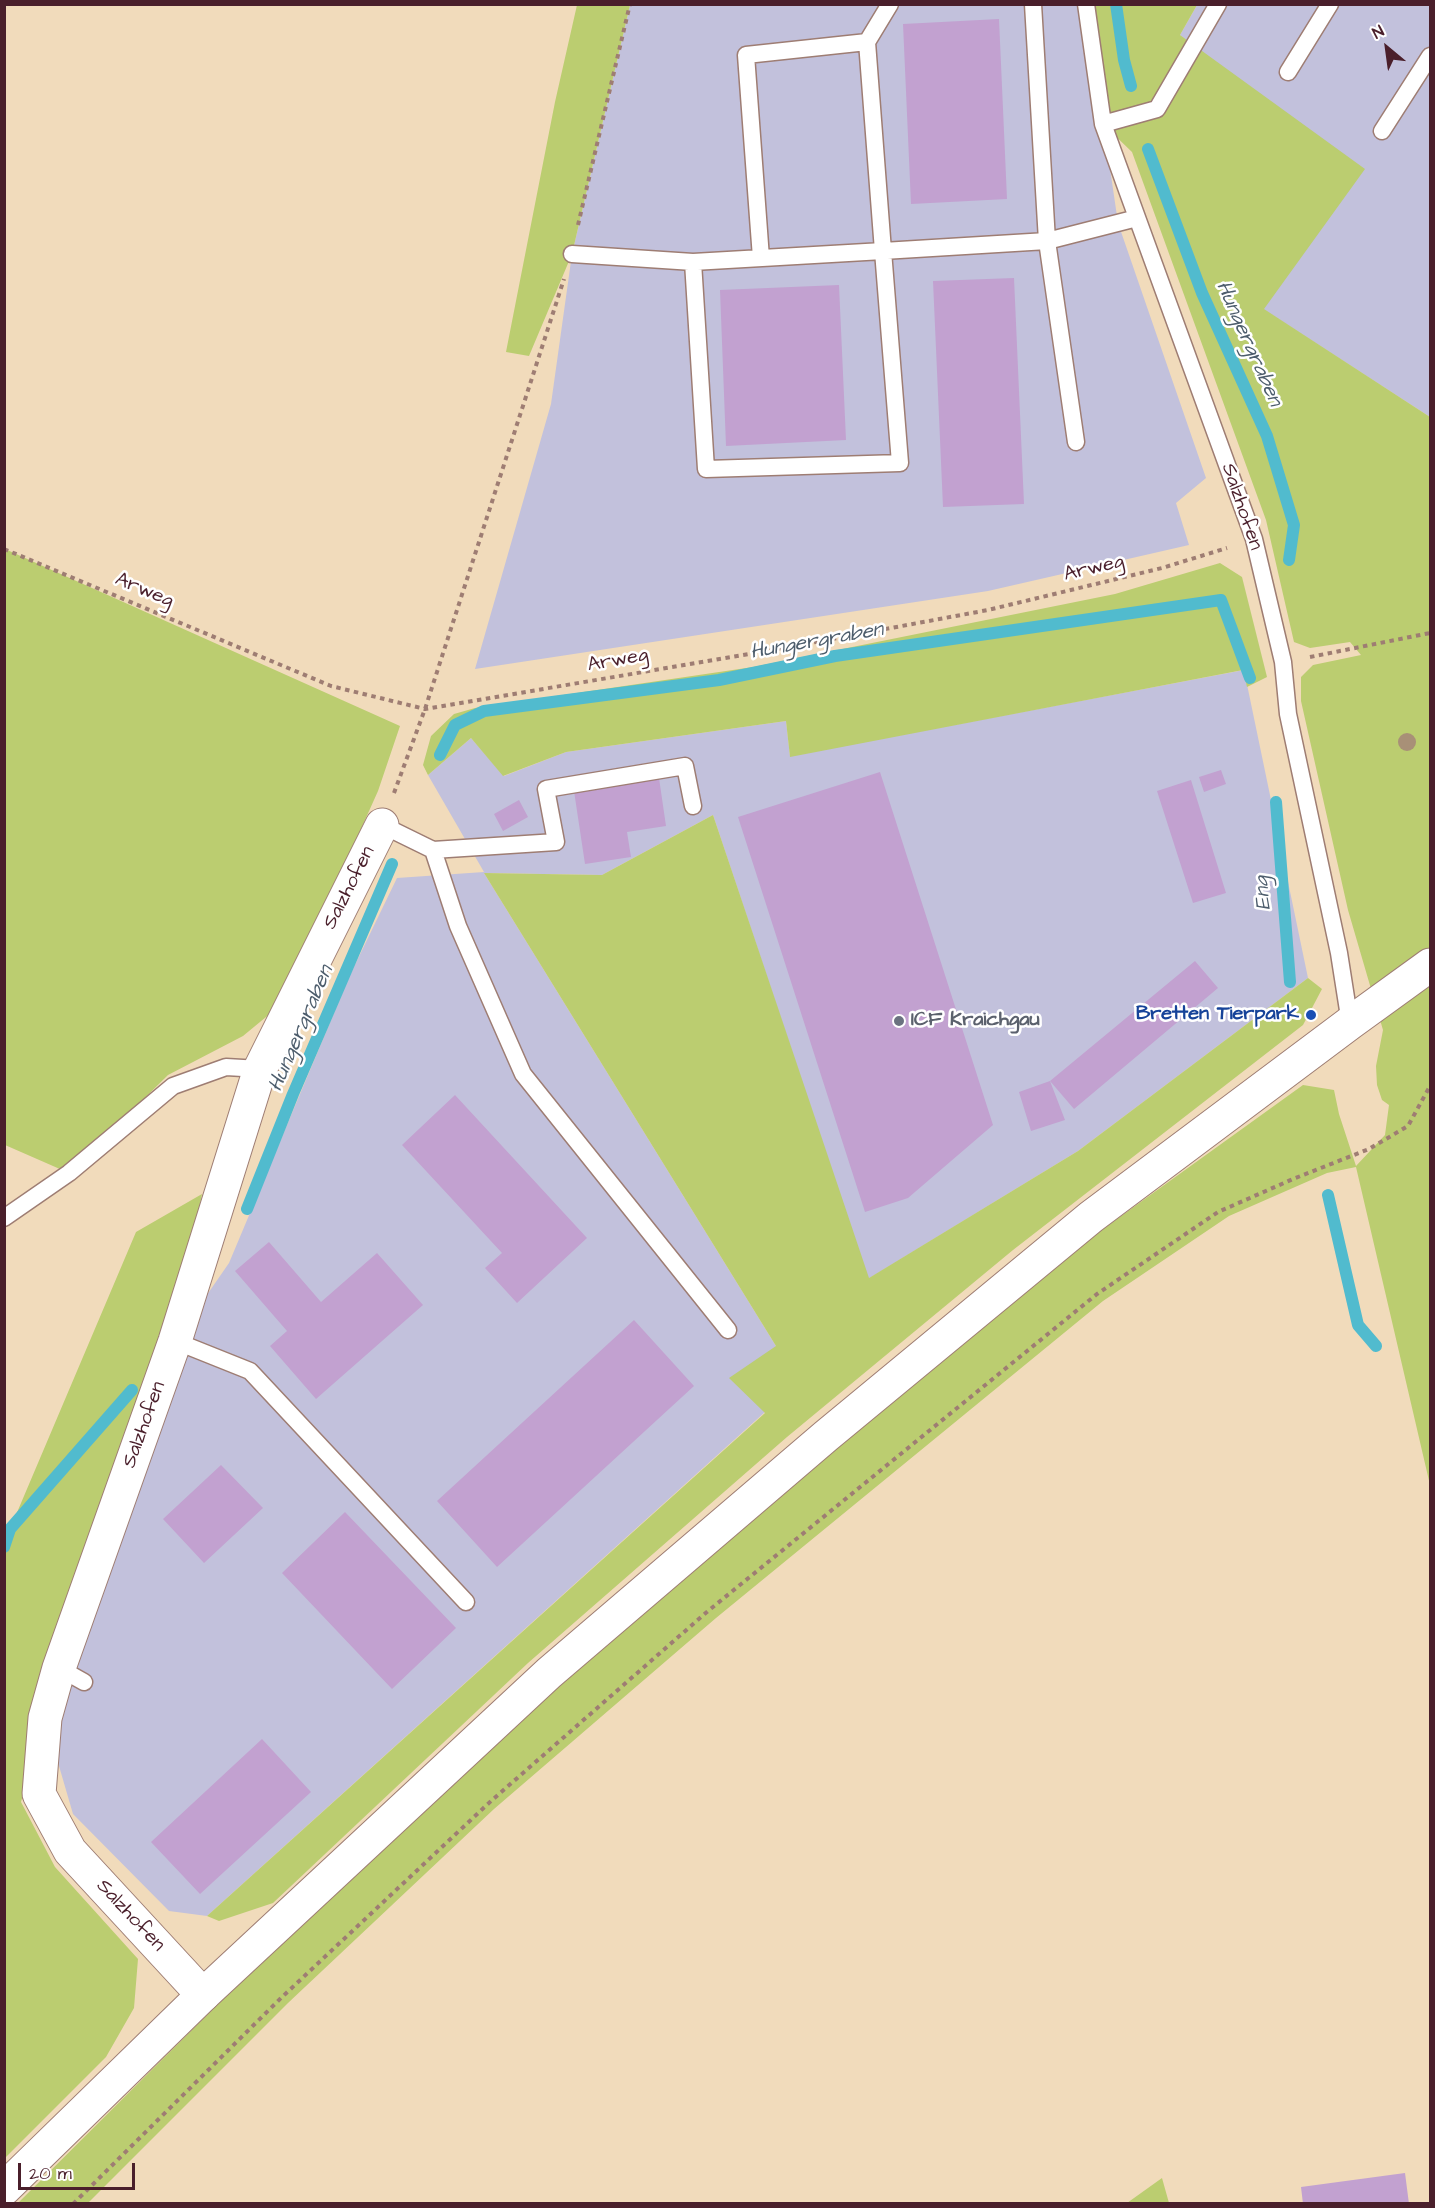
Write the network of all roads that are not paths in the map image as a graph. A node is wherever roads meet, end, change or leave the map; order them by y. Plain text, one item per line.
1 (890, 4) edge
2 (1033, 4) edge
3 (1086, 4) edge
4 (1218, 4) edge
5 (1330, 4) edge
6 (867, 42) junction
7 (1431, 56) edge
8 (1288, 72) dead end
9 (1103, 124) junction
10 (1382, 131) dead end
11 (1137, 218) junction
12 (1047, 242) junction
13 (883, 251) junction
14 (572, 254) road end
15 (760, 258) junction
16 (693, 262) junction
17 (1076, 442) dead end
18 (693, 806) dead end
19 (382, 825) joint
20 (433, 850) junction
21 (1431, 965) edge
22 (1350, 1023) junction
23 (260, 1069) junction
24 (4, 1218) edge
25 (728, 1330) dead end
26 (175, 1341) junction
27 (466, 1602) dead end
28 (203, 1995) junction
29 (4, 2189) edge

1 - 6 lane
2 - 12 lane
3 - 9 lane, Salzhofen
4 - 9 lane
5 - 8 lane
6 - 13 lane
6 - 15 lane
7 - 10 lane
9 - 11 lane, Salzhofen
11 - 12 lane
11 - 22 lane, Salzhofen
12 - 13 lane
12 - 17 lane
13 - 15 lane
13 - 16 lane
14 - 16 lane
15 - 16 lane
18 - 20 lane
19 - 20 lane
19 - 23 street, Salzhofen
20 - 25 lane
21 - 22 street
22 - 28 street
23 - 24 lane
23 - 26 street, Salzhofen
26 - 27 lane
26 - 28 street, Salzhofen
28 - 29 street

